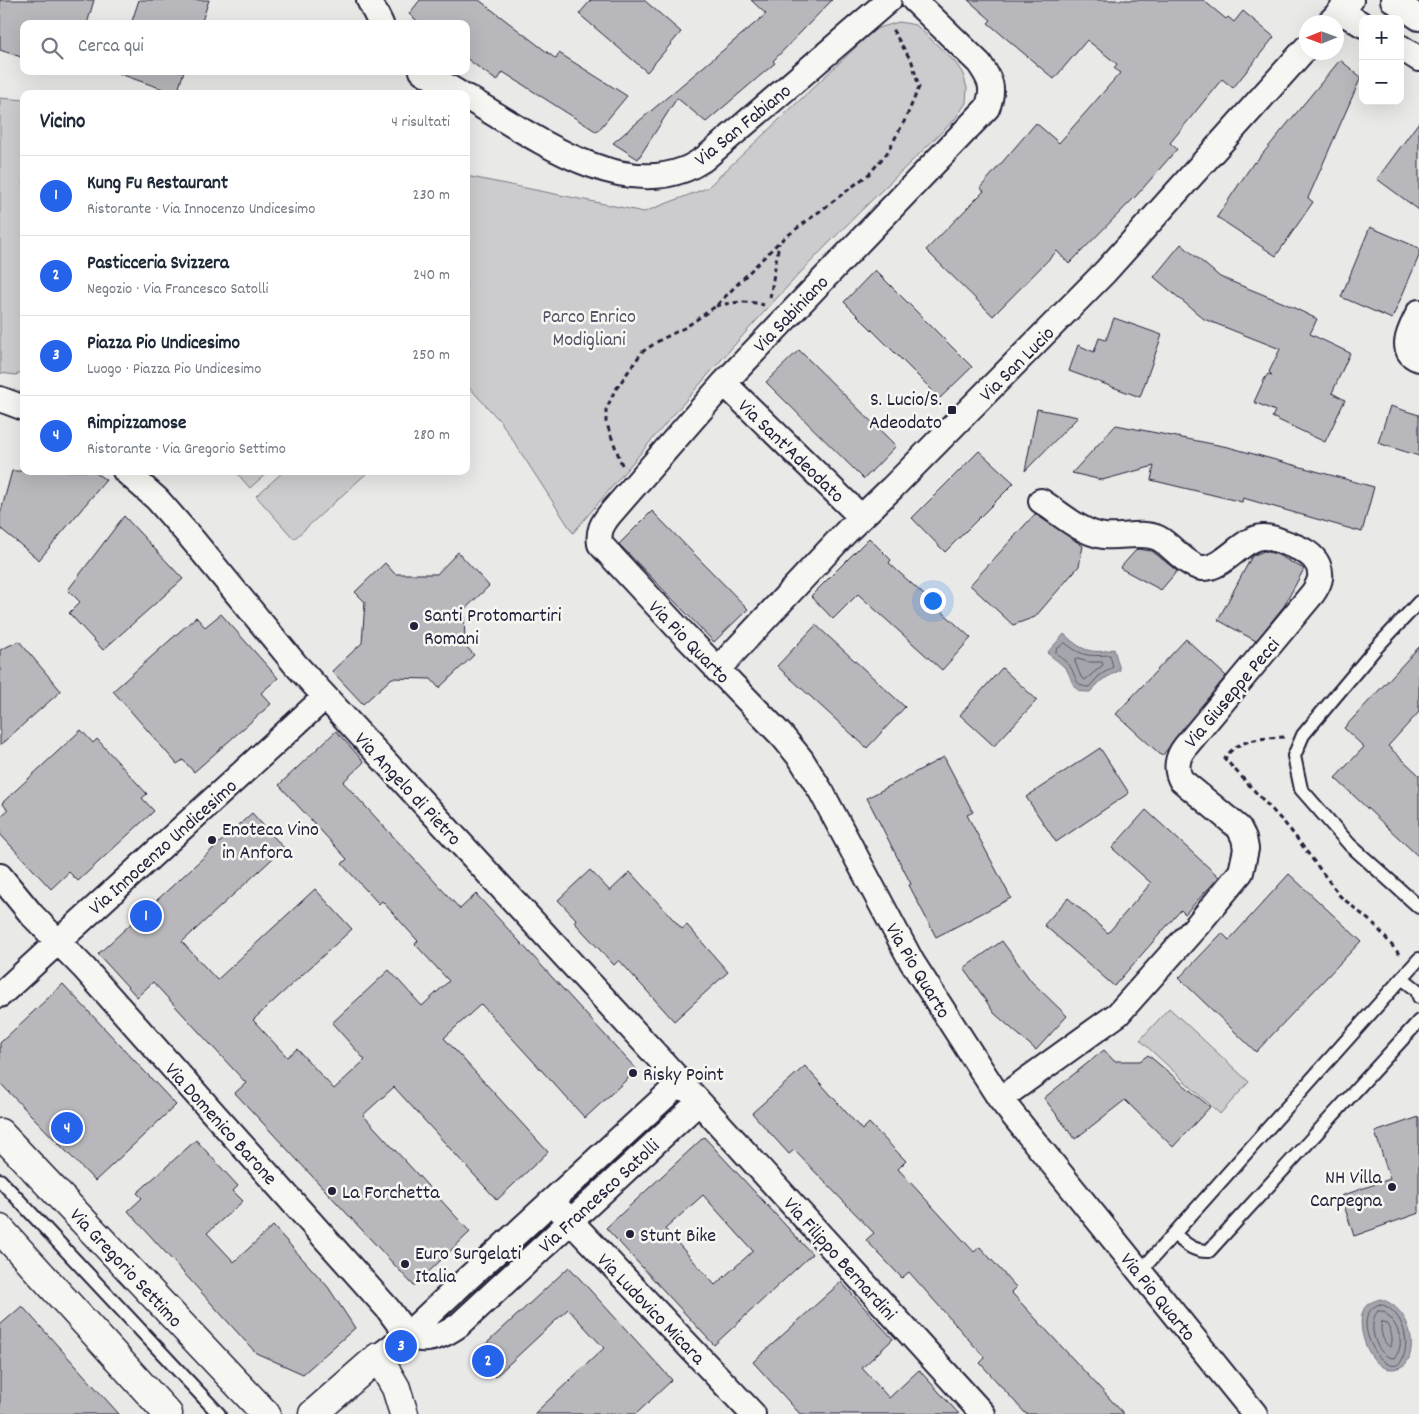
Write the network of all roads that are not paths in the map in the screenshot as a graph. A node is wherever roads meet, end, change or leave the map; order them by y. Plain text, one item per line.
1 (369, 0) edge
2 (889, 0) edge
3 (914, 0) edge
4 (1392, 0) edge
5 (1340, 11) edge
6 (1419, 18) edge
7 (379, 20) edge
8 (1359, 22) edge
9 (1404, 50) edge
10 (1299, 56) edge
11 (1419, 59) edge
12 (429, 75) edge
13 (453, 90) edge
14 (470, 99) edge
15 (1419, 312) edge
16 (1419, 359) edge
17 (724, 383) junction
18 (0, 399) edge
19 (20, 406) edge
20 (130, 475) edge
21 (1042, 501) dead end
22 (861, 517) junction
23 (602, 525) joint
24 (1419, 602) edge
25 (718, 670) junction
26 (325, 697) junction
27 (0, 876) edge
28 (1419, 907) edge
29 (57, 942) junction
30 (1415, 964) edge
31 (1402, 978) junction
32 (0, 995) edge
33 (1419, 997) edge
34 (1419, 1021) edge
35 (681, 1082) junction
36 (1000, 1099) junction
37 (698, 1102) junction
38 (0, 1133) edge
39 (0, 1180) edge
40 (551, 1201) junction
41 (570, 1221) junction
42 (0, 1229) edge
43 (1174, 1234) junction
44 (1139, 1273) junction
45 (408, 1334) junction
46 (378, 1357) junction
47 (260, 1408) edge
48 (168, 1414) edge
49 (219, 1414) edge
50 (313, 1414) edge
51 (404, 1414) edge
52 (753, 1414) edge
53 (982, 1414) edge
54 (1254, 1414) edge

1 - 7 street
2 - 14 street, Via San Fabiano
3 - 17 street, Via Sabiniano
4 - 6 street
5 - 8 street
9 - 11 street
10 - 22 street, Via San Lucio
12 - 13 street
15 - 16 street
17 - 22 street, Via Sant'Adeodato
17 - 23 street, Via Sabiniano
18 - 19 street
20 - 26 street, Via Angelo di Pietro
21 - 36 street, Via Giuseppe Pecci
22 - 25 street, Via San Lucio
23 - 25 street, Via Pio Quarto
24 - 28 lane
25 - 36 street, Via Pio Quarto
26 - 29 street, Via Innocenzo Undicesimo
26 - 35 street, Via Angelo di Pietro
27 - 29 street, Via Domenico Barone
29 - 32 street, Via Innocenzo Undicesimo
29 - 45 street, Via Domenico Barone
30 - 31 lane
31 - 33 lane
31 - 43 lane
34 - 43 lane
35 - 37 street, Via Angelo di Pietro
35 - 40 street, Via Francesco Satolli
36 - 44 street, Via Pio Quarto
37 - 41 street, Via Francesco Satolli
37 - 53 street, Via Filippo Bernardini
38 - 47 main road, Via Gregorio Settimo
39 - 49 lane, Via Gregorio Settimo
40 - 41 street, Via Ludovico Micara
40 - 45 street, Via Francesco Satolli
41 - 45 street, Via Francesco Satolli
41 - 52 street, Via Ludovico Micara
42 - 48 main road
43 - 44 lane
44 - 54 street, Via Pio Quarto
45 - 46 street
46 - 50 main road
46 - 51 main road

